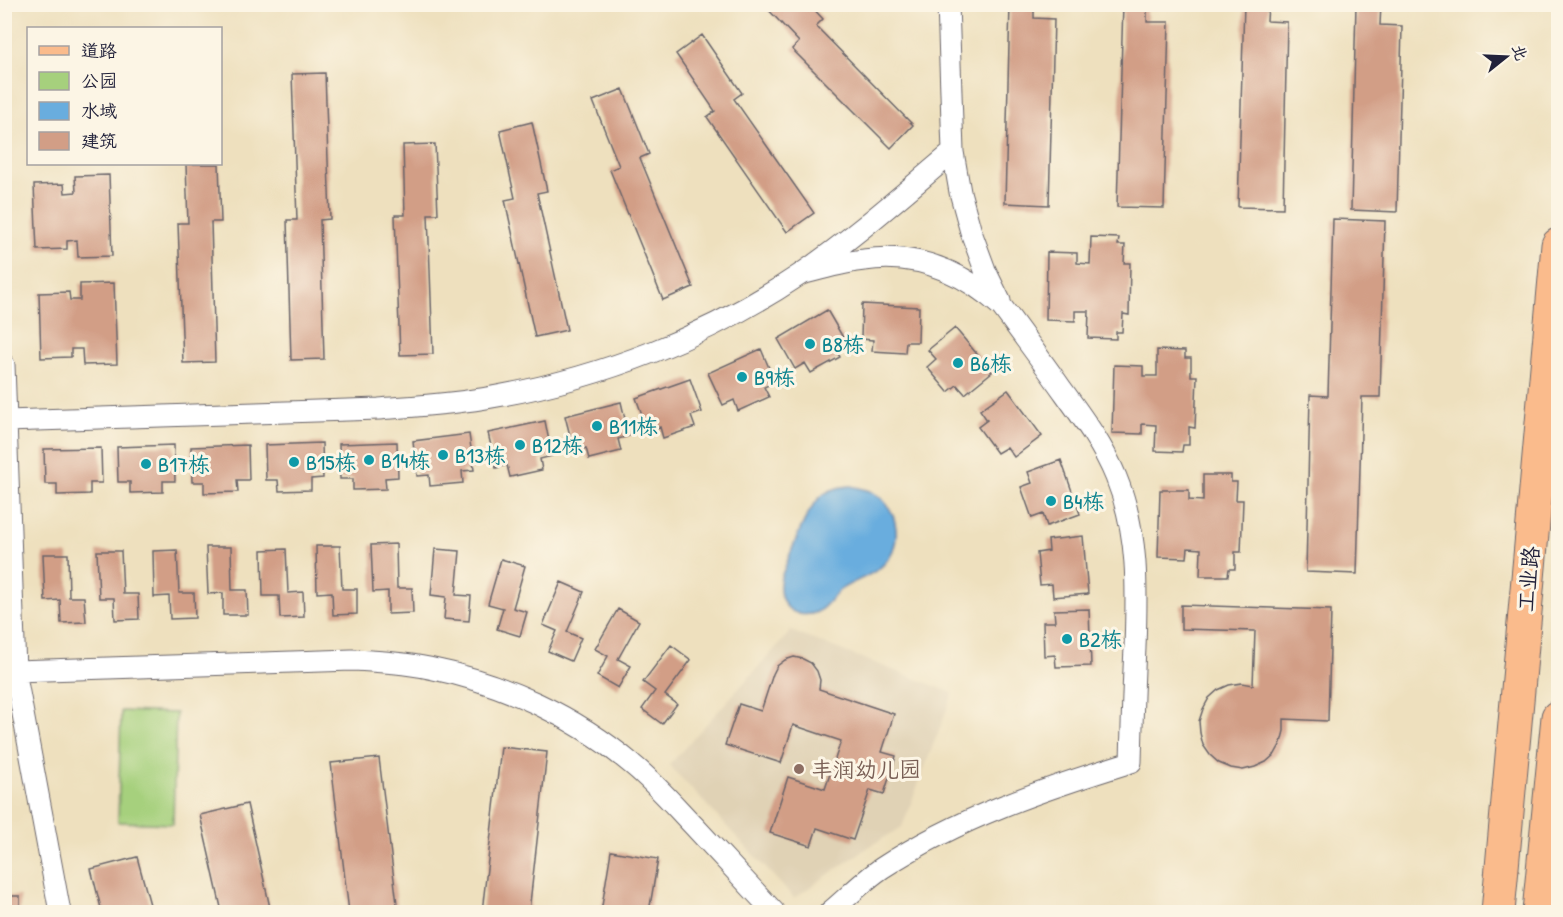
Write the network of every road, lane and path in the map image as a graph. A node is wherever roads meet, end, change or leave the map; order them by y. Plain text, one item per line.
1 (948, 4) edge
2 (953, 152) junction
3 (1558, 245) edge
4 (801, 274) junction
5 (1002, 307) junction
6 (4, 365) edge
7 (6, 421) junction
8 (15, 671) junction
9 (1558, 717) edge
10 (60, 912) edge
11 (774, 912) edge
12 (830, 912) edge
13 (1498, 912) edge
14 (1539, 912) edge

1 - 2 street
2 - 4 street
2 - 5 street
3 - 13 main road, 工业路
4 - 5 street
4 - 7 street
5 - 12 street
6 - 7 street
7 - 8 street
8 - 10 street
8 - 11 street
9 - 14 main road

